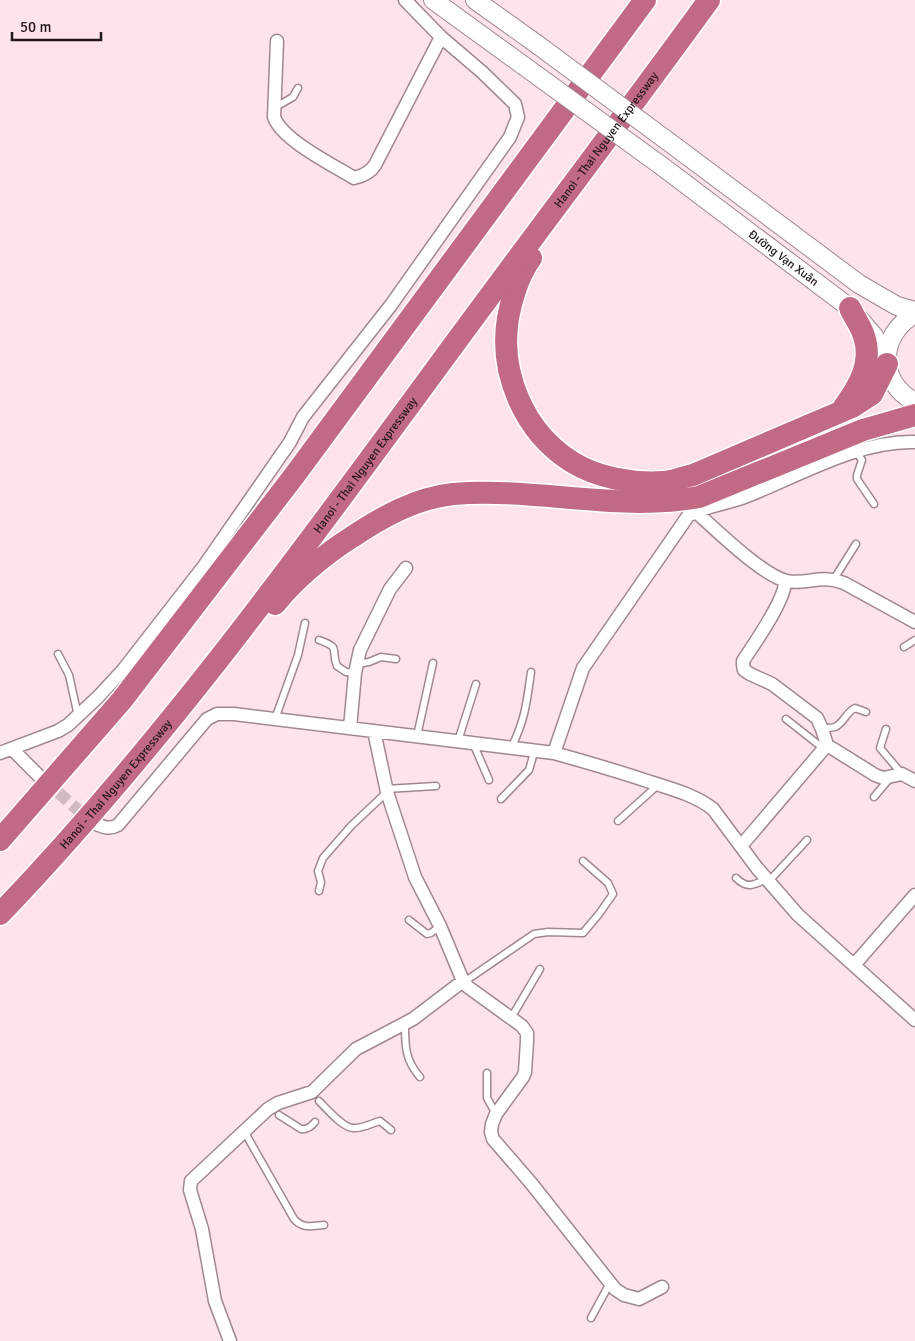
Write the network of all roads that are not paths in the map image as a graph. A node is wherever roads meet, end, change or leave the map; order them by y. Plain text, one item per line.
1 (404, 0) edge
2 (432, 0) edge
3 (475, 0) edge
4 (631, 0) edge
5 (645, 0) edge
6 (709, 0) edge
7 (714, 0) edge
8 (441, 37) junction
9 (278, 41) dead end
10 (298, 88) dead end
11 (274, 108) junction
12 (850, 308) junction
13 (915, 313) edge
14 (887, 364) junction
15 (915, 402) edge
16 (840, 412) junction
17 (915, 415) edge
18 (915, 426) edge
19 (863, 430) junction
20 (915, 442) edge
21 (856, 452) junction
22 (311, 453) junction
23 (874, 504) dead end
24 (696, 511) junction
25 (856, 544) dead end
26 (406, 568) dead end
27 (834, 579) junction
28 (785, 580) junction
29 (915, 622) edge
30 (305, 623) dead end
31 (319, 640) dead end
32 (915, 640) edge
33 (904, 647) dead end
34 (58, 654) dead end
35 (396, 659) dead end
36 (433, 663) dead end
37 (356, 669) junction
38 (531, 672) dead end
39 (476, 684) dead end
40 (866, 712) dead end
41 (78, 716) junction
42 (275, 719) junction
43 (786, 719) dead end
44 (350, 728) junction
45 (822, 729) junction
46 (886, 729) dead end
47 (374, 731) junction
48 (162, 732) junction
49 (417, 736) junction
50 (458, 741) junction
51 (473, 743) junction
52 (825, 747) junction
53 (511, 748) junction
54 (6, 751) edge
55 (537, 751) junction
56 (554, 753) junction
57 (896, 775) junction
58 (41, 778) tunnel mouth
59 (489, 780) dead end
60 (915, 781) edge
61 (659, 785) junction
62 (436, 786) dead end
63 (387, 791) junction
64 (874, 797) dead end
65 (501, 799) dead end
66 (618, 821) dead end
67 (94, 823) tunnel mouth
68 (0, 840) edge
69 (808, 840) dead end
70 (741, 846) junction
71 (583, 861) dead end
72 (736, 878) dead end
73 (768, 880) junction
74 (318, 891) dead end
75 (915, 895) edge
76 (0, 914) edge
77 (410, 920) dead end
78 (440, 926) junction
79 (854, 965) junction
80 (540, 969) dead end
81 (464, 982) junction
82 (511, 1018) junction
83 (915, 1020) edge
84 (405, 1024) junction
85 (488, 1073) dead end
86 (420, 1078) dead end
87 (316, 1096) junction
88 (276, 1111) junction
89 (496, 1114) junction
90 (315, 1122) dead end
91 (391, 1130) dead end
92 (244, 1131) junction
93 (324, 1225) dead end
94 (610, 1282) junction
95 (662, 1287) dead end
96 (591, 1318) dead end
97 (230, 1341) edge

1 - 8 street
2 - 12 main road, Đường Vạn Xuân, bridge
3 - 13 main road, Đường Vạn Xuân, bridge
4 - 22 highway
5 - 22 highway
6 - 48 highway, Hanoi - Thai Nguyen Expressway
7 - 16 highway
8 - 11 street
8 - 41 street
9 - 11 street
10 - 11 lane
12 - 14 main road, Đường Vạn Xuân
12 - 16 highway
13 - 14 main road
14 - 15 main road, Đường Vạn Xuân
14 - 16 highway
17 - 19 highway
18 - 19 highway
19 - 48 highway
20 - 21 street
21 - 23 lane
21 - 24 street
22 - 68 highway
24 - 28 street
24 - 56 street
25 - 27 lane
26 - 37 street
27 - 28 street
27 - 29 street
28 - 45 street
30 - 42 lane
31 - 37 lane
32 - 33 lane
34 - 41 lane
35 - 37 lane
36 - 49 lane
37 - 44 street
38 - 53 lane
39 - 50 lane
40 - 45 lane
41 - 54 street
42 - 44 street
42 - 67 street
43 - 52 lane
44 - 47 street
45 - 52 street
46 - 57 lane
47 - 49 street
47 - 63 street
48 - 76 highway, Hanoi - Thai Nguyen Expressway
49 - 50 street
50 - 51 street
51 - 53 street
51 - 59 lane
52 - 57 street
52 - 70 street
53 - 55 street
54 - 58 street
55 - 56 street
55 - 65 lane
56 - 61 street
57 - 60 street
57 - 64 lane
61 - 66 lane
61 - 70 street
62 - 63 lane
63 - 74 lane
63 - 78 street
69 - 73 lane
70 - 73 street
71 - 81 lane
72 - 73 lane
73 - 79 street
75 - 79 street
77 - 78 lane
78 - 81 street
79 - 83 street
80 - 82 lane
81 - 82 street
81 - 84 street
82 - 89 street
84 - 86 lane
84 - 87 street
85 - 89 lane
87 - 88 street
87 - 91 lane
88 - 90 lane
88 - 92 street
89 - 94 street
92 - 93 lane
92 - 97 street
94 - 95 street
94 - 96 lane

